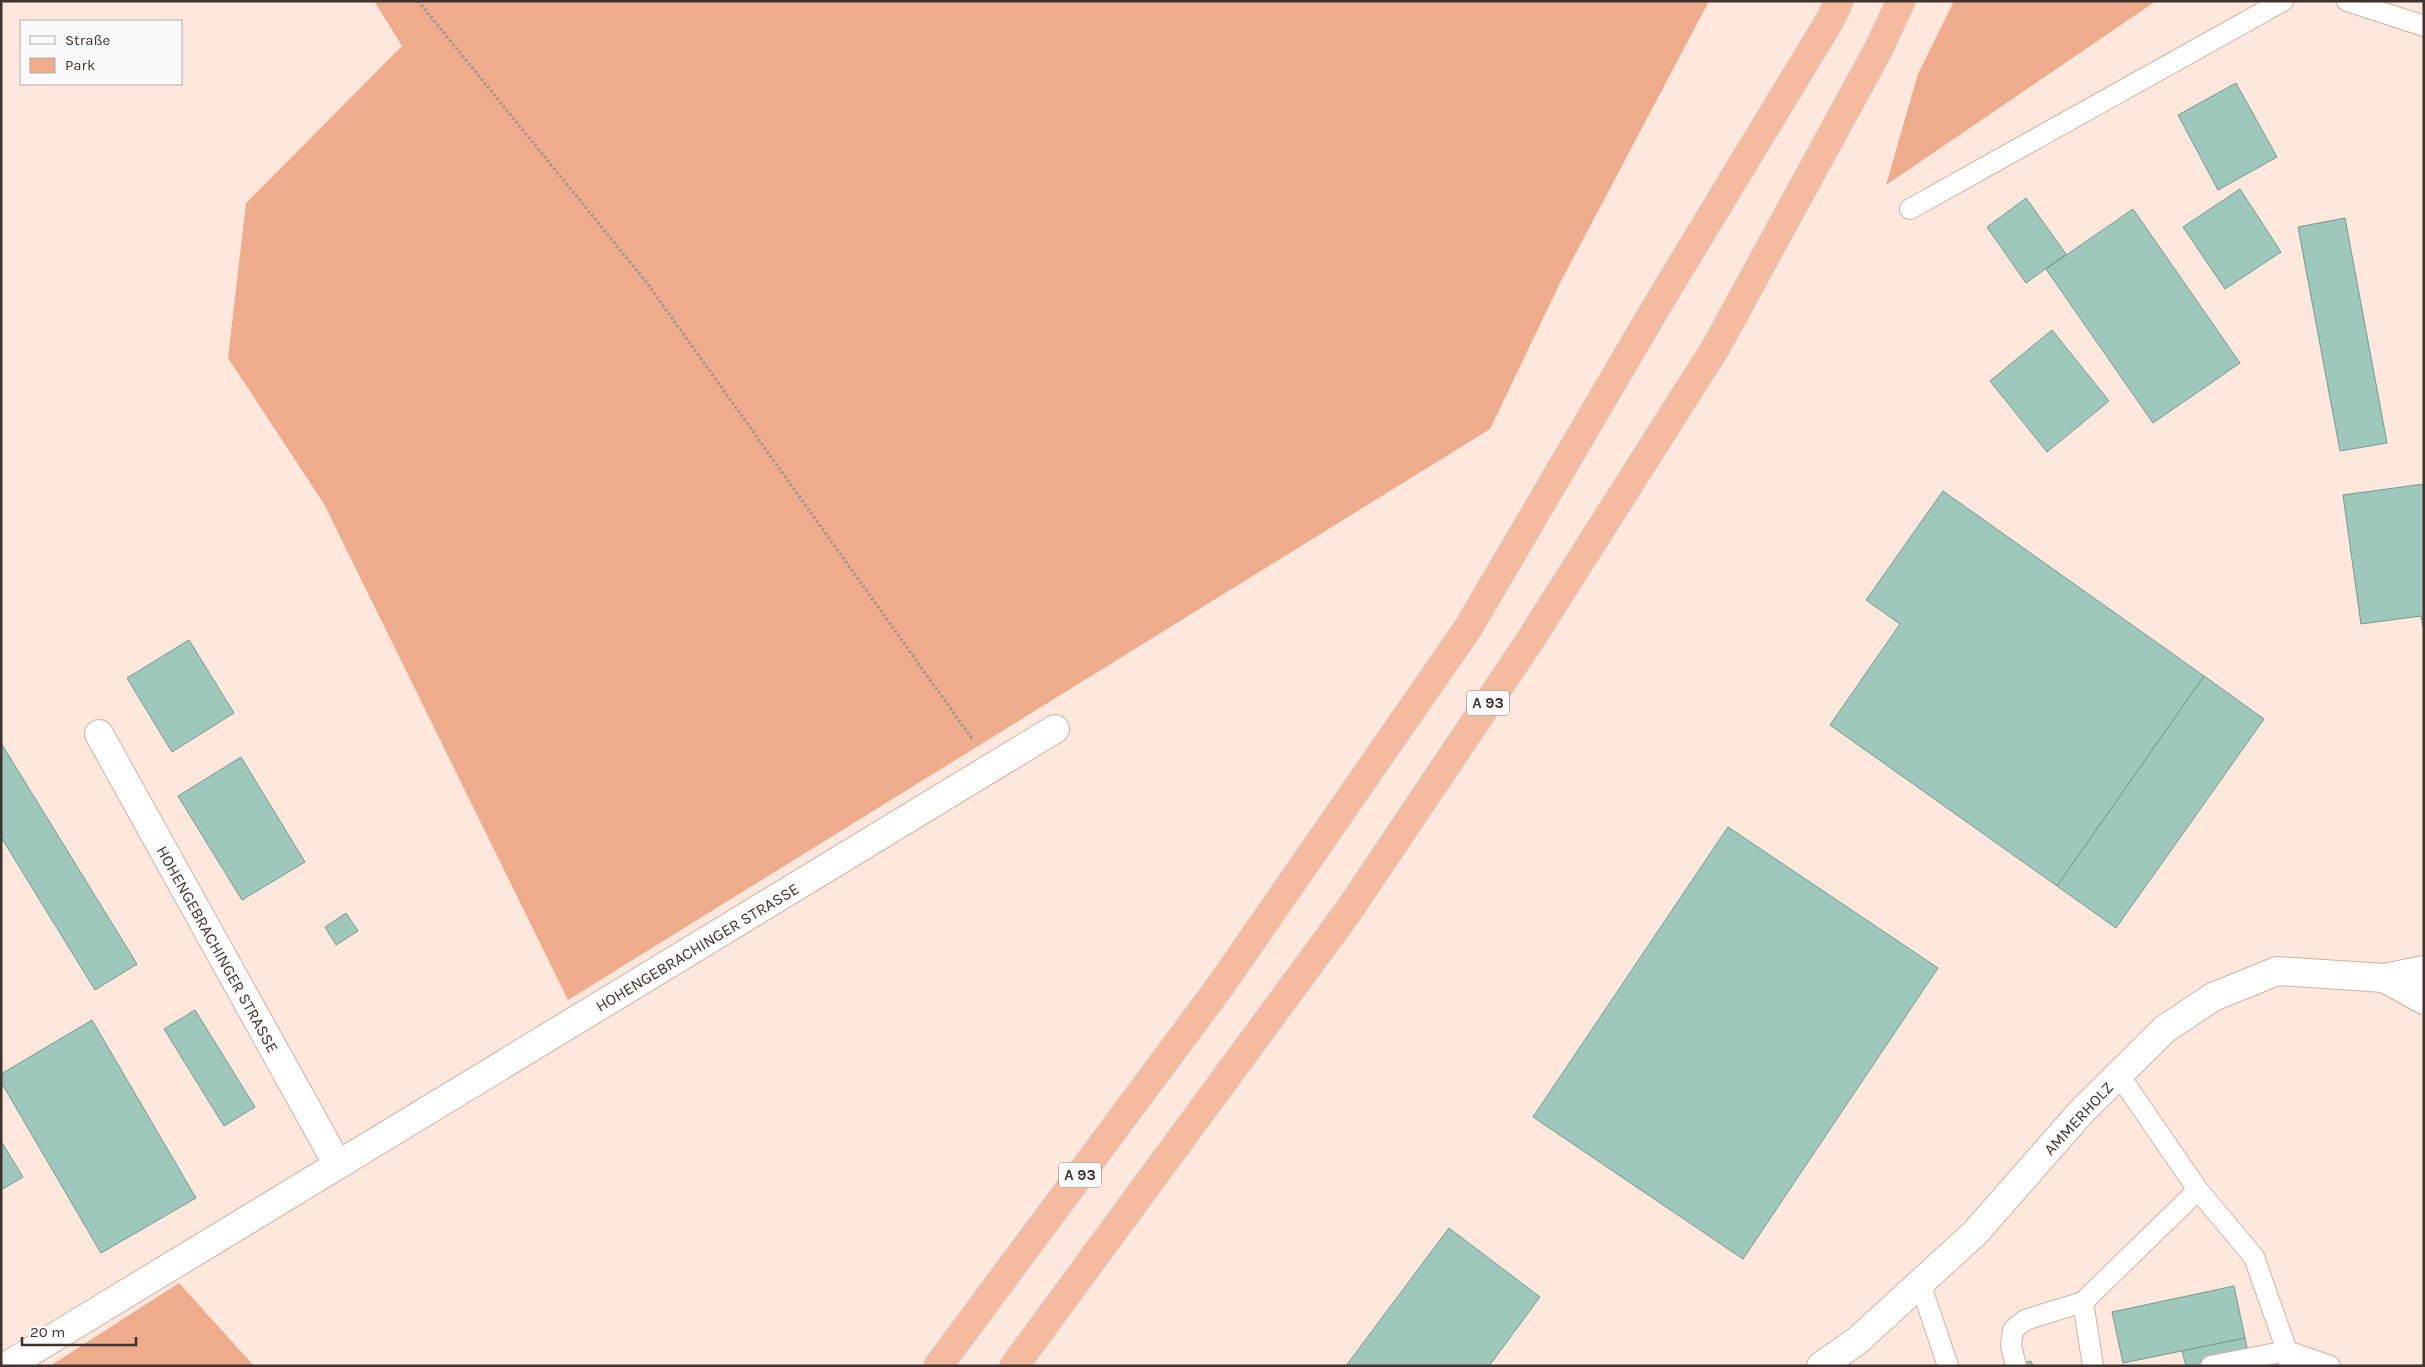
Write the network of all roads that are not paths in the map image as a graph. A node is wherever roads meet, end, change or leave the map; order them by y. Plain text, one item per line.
1 (1839, 1) edge
2 (1901, 1) edge
3 (2283, 1) edge
4 (2347, 1) edge
5 (2424, 26) edge
6 (1910, 209) dead end
7 (1055, 728) dead end
8 (99, 734) dead end
9 (2424, 970) edge
10 (2384, 978) junction
11 (2424, 1000) edge
12 (2119, 1075) junction
13 (338, 1165) junction
14 (2198, 1190) junction
15 (1920, 1283) junction
16 (2083, 1302) junction
17 (2289, 1358) edge
18 (7, 1366) edge
19 (938, 1366) edge
20 (1014, 1366) edge
21 (1821, 1366) edge
22 (1948, 1366) edge
23 (2016, 1366) edge
24 (2093, 1366) edge
25 (2210, 1366) edge
26 (2330, 1366) edge

1 - 19 highway, A 93
2 - 20 highway, A 93
3 - 6 lane
4 - 5 lane
7 - 13 street, HOHENGEBRACHINGER STRASSE
8 - 13 street, HOHENGEBRACHINGER STRASSE
9 - 10 street, AMMERHOLZ
10 - 11 street, AMMERHOLZ
10 - 12 street, AMMERHOLZ
12 - 14 lane
12 - 15 street, AMMERHOLZ
13 - 18 street, HOHENGEBRACHINGER STRASSE
14 - 16 lane
14 - 17 lane
15 - 21 street, AMMERHOLZ
15 - 22 lane
16 - 23 lane
16 - 24 lane
17 - 25 lane
17 - 26 lane

